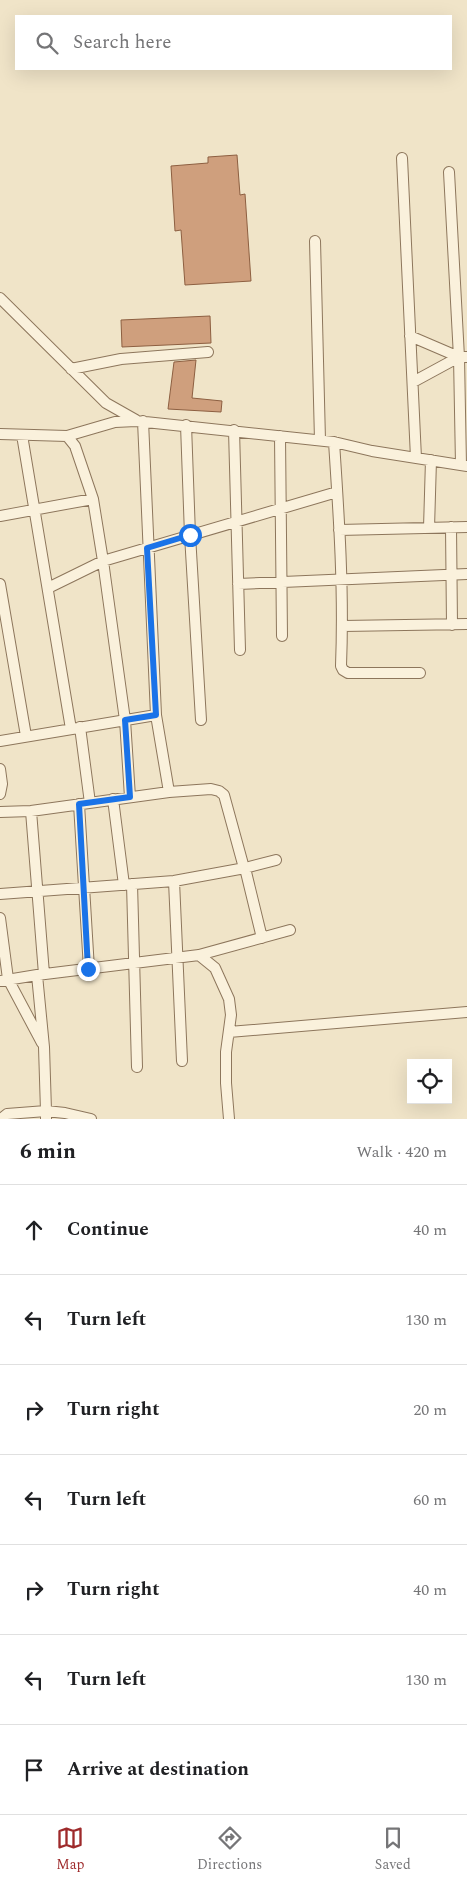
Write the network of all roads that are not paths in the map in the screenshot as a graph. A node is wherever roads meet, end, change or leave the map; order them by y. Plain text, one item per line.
1 (402, 158) dead end
2 (449, 172) dead end
3 (315, 241) dead end
4 (0, 298) edge
5 (410, 336) junction
6 (208, 352) dead end
7 (463, 357) edge
8 (71, 369) junction
9 (413, 382) junction
10 (140, 421) junction
11 (186, 425) junction
12 (234, 430) junction
13 (0, 434) edge
14 (22, 435) junction
15 (66, 436) junction
16 (280, 436) junction
17 (320, 440) junction
18 (334, 442) junction
19 (416, 458) junction
20 (431, 460) junction
21 (464, 466) edge
22 (337, 492) junction
23 (93, 499) junction
24 (34, 509) junction
25 (281, 509) junction
26 (0, 516) edge
27 (236, 521) junction
28 (451, 527) junction
29 (467, 527) edge
30 (429, 528) junction
31 (340, 530) junction
32 (190, 535) junction
33 (147, 548) junction
34 (104, 561) junction
35 (452, 574) junction
36 (467, 574) edge
37 (341, 579) junction
38 (281, 583) junction
39 (0, 584) edge
40 (238, 584) junction
41 (48, 588) junction
42 (467, 624) edge
43 (452, 625) junction
44 (342, 626) junction
45 (282, 636) dead end
46 (240, 650) dead end
47 (420, 673) dead end
48 (156, 715) junction
49 (125, 720) junction
50 (201, 720) dead end
51 (75, 728) junction
52 (26, 736) junction
53 (0, 741) edge
54 (0, 769) edge
55 (169, 792) junction
56 (0, 794) edge
57 (130, 797) junction
58 (113, 800) junction
59 (90, 803) junction
60 (79, 804) junction
61 (31, 811) junction
62 (0, 812) edge
63 (276, 860) dead end
64 (244, 868) junction
65 (174, 881) junction
66 (128, 884) junction
67 (83, 888) junction
68 (38, 891) junction
69 (0, 894) edge
70 (0, 918) edge
71 (290, 930) dead end
72 (262, 938) junction
73 (199, 955) junction
74 (178, 958) junction
75 (133, 963) junction
76 (88, 969) junction
77 (41, 974) junction
78 (4, 980) edge
79 (467, 1012) edge
80 (229, 1032) junction
81 (44, 1047) junction
82 (182, 1061) dead end
83 (137, 1067) dead end
84 (46, 1115) edge
85 (1, 1119) edge
86 (91, 1119) edge
87 (229, 1119) edge

1 - 5 street
2 - 7 street
3 - 17 street
4 - 8 street
5 - 7 street
5 - 9 street
6 - 8 street
7 - 9 street
7 - 21 street
8 - 10 street
9 - 19 street
10 - 11 street
10 - 15 street
10 - 33 street
11 - 12 street
11 - 32 street
12 - 16 street
12 - 27 street
13 - 14 street
14 - 15 street
14 - 24 street
15 - 23 street
16 - 17 street
16 - 25 street
17 - 18 street
18 - 19 street
18 - 22 street
19 - 20 street
20 - 21 street
20 - 30 street
22 - 25 street
22 - 31 street
23 - 24 street
23 - 34 street
24 - 26 street
24 - 41 street
25 - 27 street
25 - 38 street
27 - 32 street
27 - 40 street
28 - 29 street
28 - 30 street
28 - 35 street
30 - 31 street
31 - 37 street
32 - 33 street
32 - 50 street
33 - 34 street
33 - 48 street
34 - 41 street
34 - 49 street
35 - 36 street
35 - 37 street
35 - 43 street
37 - 38 street
37 - 44 street
38 - 40 street
38 - 45 street
39 - 52 street
40 - 46 street
41 - 51 street
42 - 43 street
43 - 44 street
44 - 47 street
48 - 49 street
48 - 55 street
49 - 51 street
49 - 57 street
51 - 52 street
51 - 59 street
52 - 53 street
54 - 56 street
55 - 57 street
55 - 64 street
57 - 58 street
58 - 59 street
58 - 66 street
59 - 60 street
60 - 61 street
60 - 67 street
61 - 62 street
61 - 68 street
63 - 64 street
64 - 65 street
64 - 72 street
65 - 66 street
65 - 74 street
66 - 67 street
66 - 75 street
67 - 68 street
67 - 76 street
68 - 69 street
68 - 77 street
70 - 78 street
71 - 72 street
72 - 73 street
73 - 74 street
73 - 80 street
74 - 75 street
74 - 82 street
75 - 76 street
75 - 83 street
76 - 77 street
77 - 78 street
77 - 81 street
78 - 81 street
79 - 80 street
80 - 87 street
81 - 84 street
84 - 85 street
84 - 86 street

